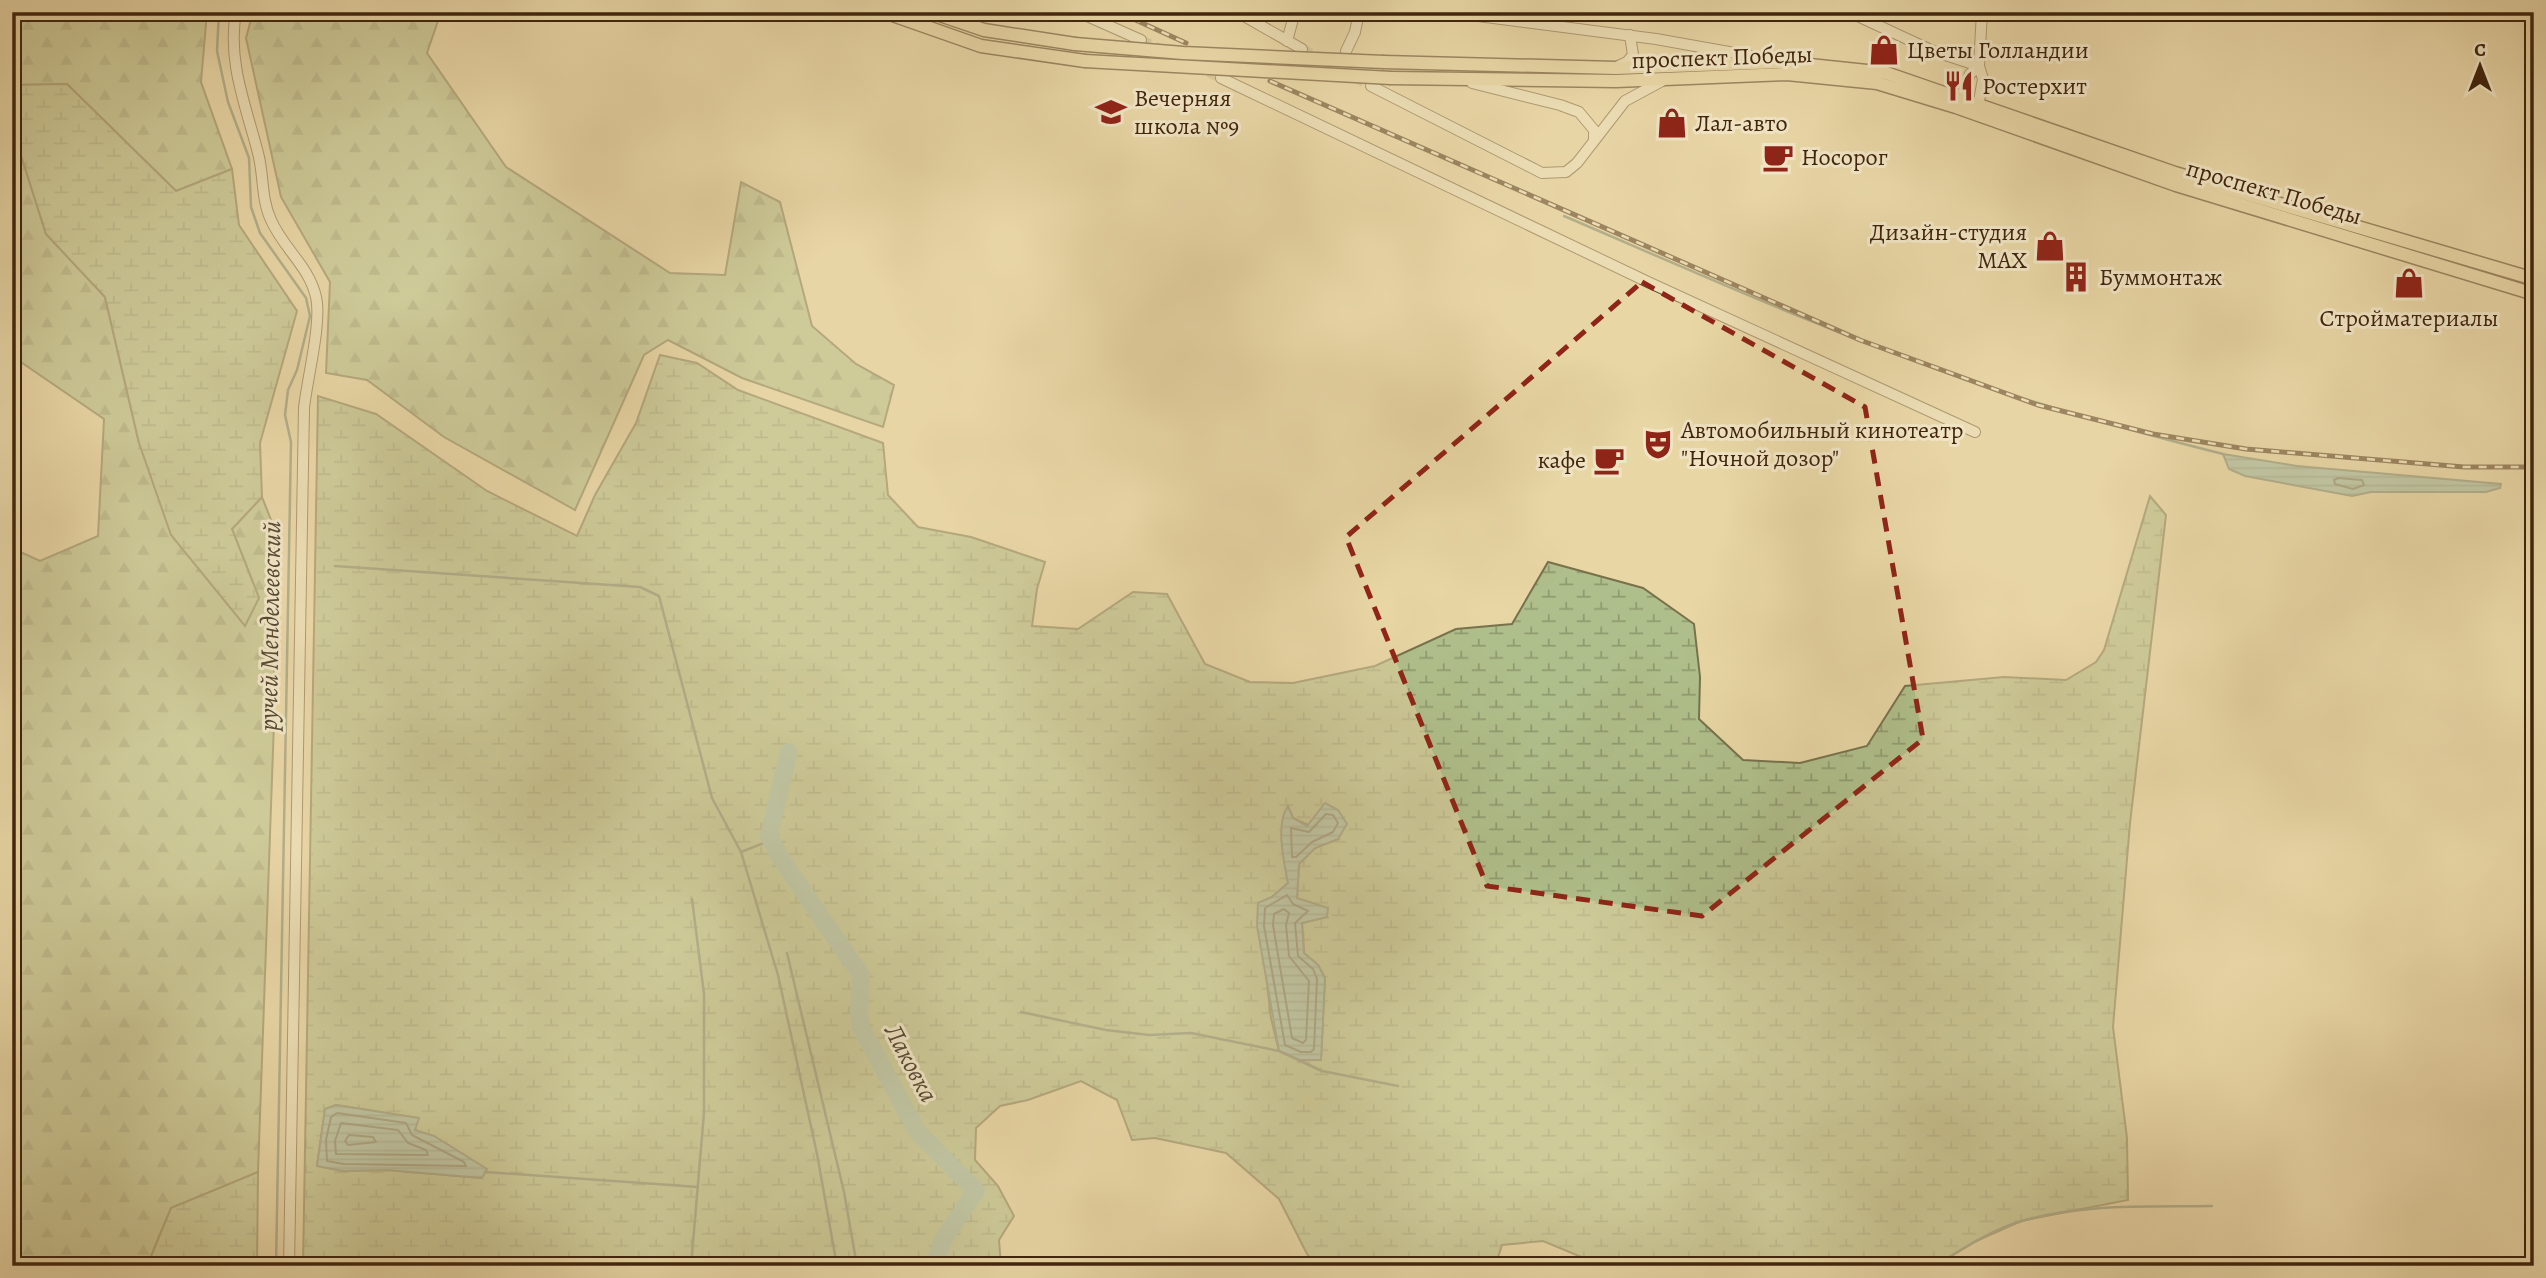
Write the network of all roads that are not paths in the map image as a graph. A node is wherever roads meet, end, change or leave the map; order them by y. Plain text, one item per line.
1 (236, 12) edge
2 (884, 12) edge
3 (930, 12) edge
4 (1077, 12) edge
5 (1237, 12) edge
6 (1295, 12) edge
7 (1359, 12) edge
8 (1447, 12) edge
9 (1849, 12) edge
10 (1982, 12) edge
11 (1630, 36) junction
12 (1141, 40) tunnel mouth
13 (1287, 41) junction
14 (1302, 49) tunnel mouth
15 (1346, 51) dead end
16 (1781, 62) junction
17 (1979, 66) junction
18 (1616, 68) junction
19 (1221, 78) tunnel mouth
20 (1666, 80) junction
21 (1463, 81) junction
22 (1371, 86) tunnel mouth
23 (1959, 102) junction
24 (1978, 109) junction
25 (1594, 139) junction
26 (2534, 279) edge
27 (2534, 294) edge
28 (1975, 432) dead end
29 (289, 1266) edge

1 - 29 street
2 - 21 main road, проспект Победы, bridge
3 - 18 main road, проспект Победы, bridge
4 - 12 street
5 - 13 street
6 - 13 street
7 - 15 street
8 - 11 street, проспект Победы
9 - 17 street
10 - 17 street
11 - 16 street, проспект Победы
11 - 18 street
13 - 14 street
16 - 18 main road, проспект Победы
16 - 23 main road, проспект Победы
17 - 23 street
17 - 24 street
19 - 28 street
20 - 21 main road, проспект Победы
20 - 23 main road, проспект Победы
20 - 25 street
21 - 25 street
22 - 25 street
23 - 24 main road, проспект Победы
24 - 26 main road, проспект Победы
24 - 27 main road, проспект Победы

